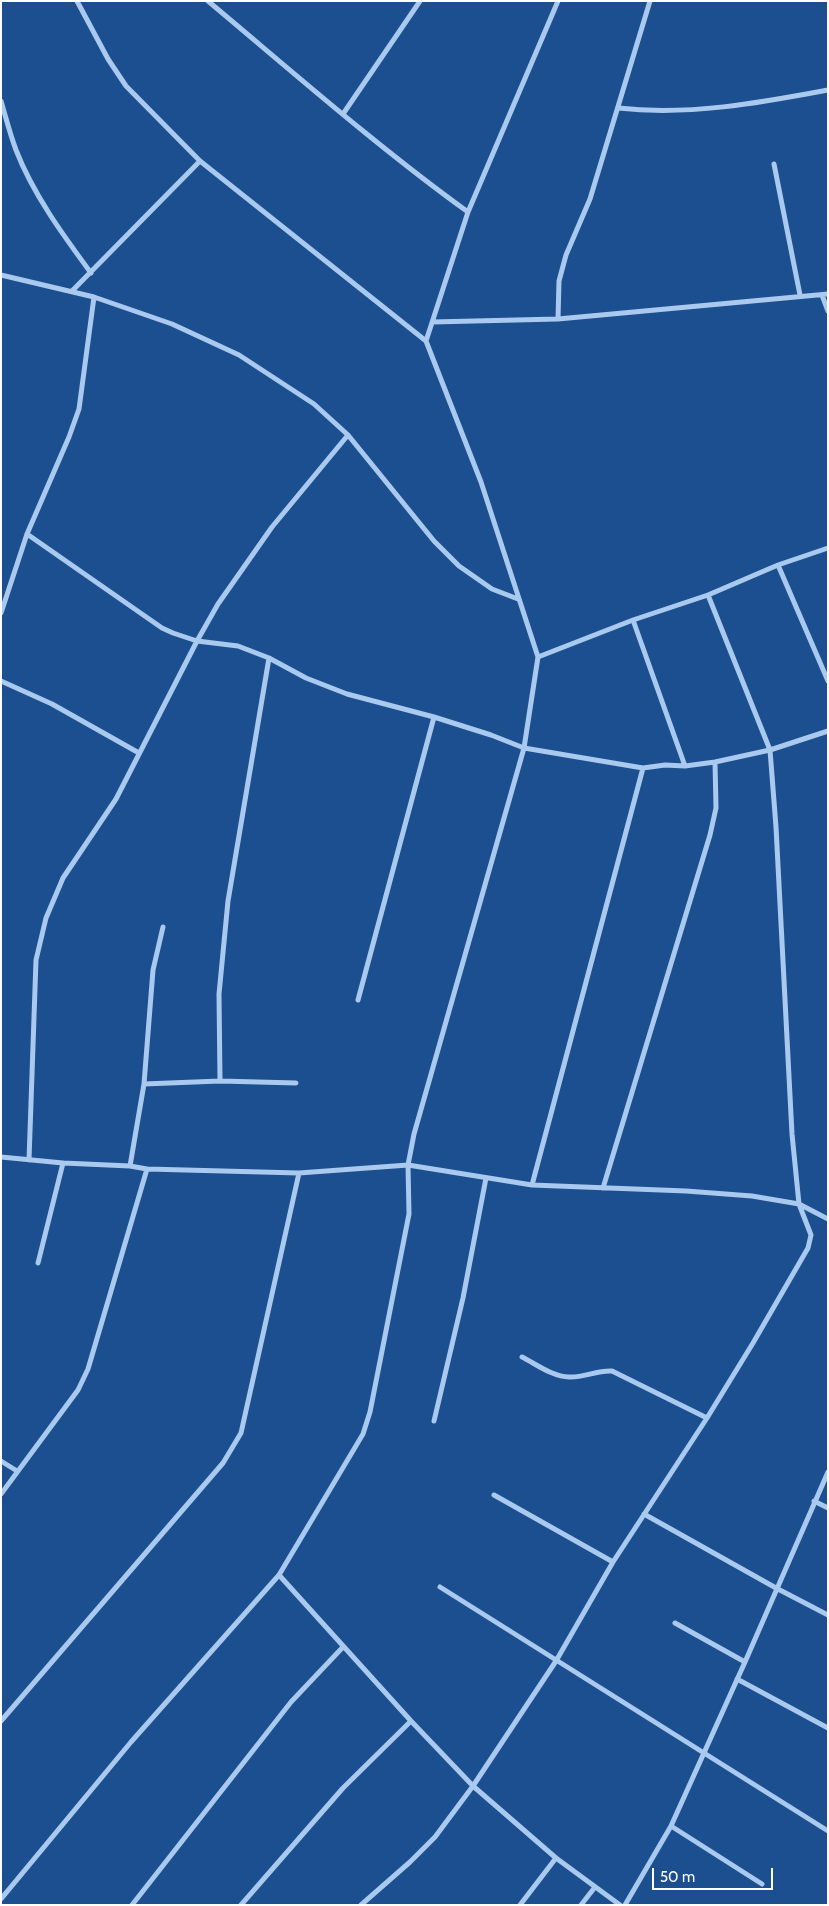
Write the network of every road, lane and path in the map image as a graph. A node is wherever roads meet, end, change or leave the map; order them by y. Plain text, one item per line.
1 (77, 1) edge
2 (208, 1) edge
3 (420, 1) edge
4 (558, 1) edge
5 (650, 1) edge
6 (828, 90) edge
7 (1, 102) edge
8 (618, 108) junction
9 (343, 114) junction
10 (200, 161) junction
11 (774, 164) dead end
12 (468, 212) junction
13 (91, 273) junction
14 (1, 274) edge
15 (72, 291) junction
16 (800, 295) junction
17 (825, 295) edge
18 (94, 296) junction
19 (828, 311) edge
20 (558, 319) junction
21 (432, 322) junction
22 (426, 342) junction
23 (348, 435) junction
24 (27, 534) junction
25 (828, 548) edge
26 (778, 565) junction
27 (708, 595) junction
28 (518, 599) junction
29 (1, 613) edge
30 (633, 620) junction
31 (197, 641) junction
32 (538, 657) junction
33 (269, 658) junction
34 (1, 681) edge
35 (828, 681) edge
36 (434, 717) junction
37 (828, 731) edge
38 (524, 748) junction
39 (770, 750) junction
40 (139, 753) junction
41 (715, 762) junction
42 (685, 766) junction
43 (643, 768) junction
44 (163, 926) dead end
45 (358, 1000) dead end
46 (220, 1081) junction
47 (296, 1083) dead end
48 (144, 1084) junction
49 (1, 1157) edge
50 (29, 1160) junction
51 (63, 1163) junction
52 (130, 1166) junction
53 (408, 1166) junction
54 (147, 1169) junction
55 (299, 1173) junction
56 (486, 1178) junction
57 (532, 1185) junction
58 (603, 1188) junction
59 (800, 1204) junction
60 (828, 1219) edge
61 (38, 1263) dead end
62 (522, 1357) dead end
63 (707, 1418) junction
64 (434, 1421) dead end
65 (1, 1461) edge
66 (17, 1471) junction
67 (828, 1472) edge
68 (1, 1494) edge
69 (494, 1495) dead end
70 (814, 1502) junction
71 (828, 1508) edge
72 (644, 1514) junction
73 (614, 1562) junction
74 (279, 1575) junction
75 (440, 1588) dead end
76 (776, 1588) junction
77 (828, 1614) edge
78 (675, 1623) dead end
79 (343, 1647) junction
80 (556, 1661) junction
81 (745, 1662) junction
82 (737, 1679) junction
83 (1, 1721) edge
84 (411, 1722) junction
85 (828, 1728) edge
86 (704, 1754) junction
87 (472, 1786) junction
88 (671, 1826) junction
89 (828, 1831) edge
90 (556, 1858) junction
91 (762, 1884) dead end
92 (595, 1887) junction
93 (1, 1899) edge
94 (132, 1905) edge
95 (241, 1905) edge
96 (361, 1905) edge
97 (520, 1905) edge
98 (581, 1905) edge
99 (620, 1905) edge
100 (625, 1905) edge

1 - 10 street
2 - 9 street
3 - 9 street
4 - 12 street
5 - 8 street
6 - 8 street
7 - 13 street
8 - 20 street
9 - 12 street
10 - 13 street
10 - 22 street
11 - 16 street
12 - 21 street
13 - 15 street
14 - 15 street
15 - 18 street
16 - 17 street
16 - 20 street
17 - 19 street
18 - 23 street
18 - 24 street
20 - 21 street
21 - 22 street
22 - 28 street
23 - 28 street
23 - 31 street
24 - 29 street
24 - 31 street
25 - 26 street
26 - 27 street
26 - 35 street
27 - 30 street
27 - 39 street
28 - 32 street
30 - 32 street
30 - 42 street
31 - 33 street
31 - 40 street
32 - 38 street
33 - 36 street
33 - 46 street
34 - 40 street
36 - 38 street
36 - 45 street
37 - 39 street
38 - 43 street
38 - 53 street
39 - 41 street
39 - 59 street
40 - 50 street
41 - 42 street
41 - 58 street
42 - 43 street
43 - 57 street
44 - 48 street
46 - 47 street
46 - 48 street
48 - 52 street
49 - 50 street
50 - 51 street
51 - 52 street
51 - 61 street
52 - 54 street
53 - 55 street
53 - 56 street
53 - 74 street
54 - 55 street
54 - 66 street
55 - 83 street
56 - 57 street
56 - 64 street
57 - 58 street
58 - 59 street
59 - 60 street
59 - 63 street
62 - 63 street
63 - 72 street
65 - 66 street
66 - 68 street
67 - 70 street
69 - 73 street
70 - 71 street
70 - 76 street
72 - 73 street
72 - 76 street
73 - 80 street
74 - 79 street
74 - 93 street
75 - 80 street
76 - 77 street
76 - 81 street
78 - 81 street
79 - 84 street
79 - 94 street
80 - 86 street
80 - 87 street
81 - 82 street
82 - 85 street
82 - 86 street
84 - 87 street
84 - 95 street
86 - 88 street
86 - 89 street
87 - 90 street
87 - 96 street
88 - 91 street
88 - 100 street
90 - 92 street
90 - 97 street
92 - 98 street
92 - 99 street

